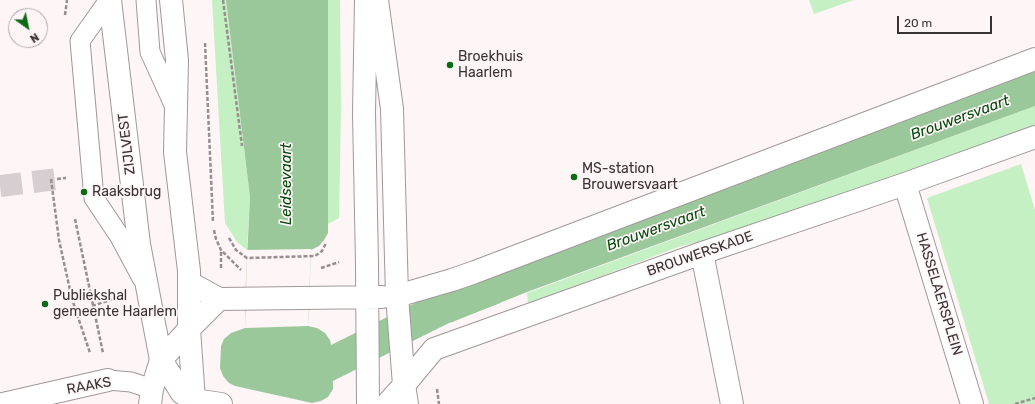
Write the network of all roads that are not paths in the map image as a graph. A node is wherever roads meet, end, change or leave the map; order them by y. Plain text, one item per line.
1 (109, 0) edge
2 (146, 0) edge
3 (171, 0) edge
4 (366, 0) edge
5 (377, 0) edge
6 (1035, 59) edge
7 (175, 107) junction
8 (1035, 137) edge
9 (905, 184) junction
10 (702, 253) junction
11 (190, 283) junction
12 (148, 288) junction
13 (367, 297) junction
14 (220, 299) junction
15 (398, 307) junction
16 (189, 329) junction
17 (161, 360) junction
18 (108, 380) joint
19 (405, 395) edge
20 (151, 397) edge
21 (206, 403) edge
22 (3, 404) edge
23 (368, 404) edge
24 (387, 404) edge
25 (732, 404) edge
26 (972, 404) edge

1 - 12 main road, ZIJLVEST
1 - 12 lane
2 - 7 lane
3 - 7 main road
4 - 13 main road
5 - 15 main road
6 - 15 main road
7 - 11 main road
8 - 9 main road, BROUWERSKADE
9 - 10 main road, BROUWERSKADE
9 - 26 main road, HASSELAERSPLEIN
10 - 19 main road, BROUWERSKADE
10 - 25 main road
11 - 14 main road
11 - 16 main road
12 - 17 main road, ZIJLVEST
13 - 14 main road
13 - 15 main road
13 - 23 main road
14 - 16 main road
15 - 19 main road
16 - 17 main road
16 - 21 main road
17 - 20 main road, ZIJLVEST
17 - 21 main road
18 - 20 lane, RAAKS
18 - 22 main road, RAAKS
19 - 24 main road, BROUWERSKADE

